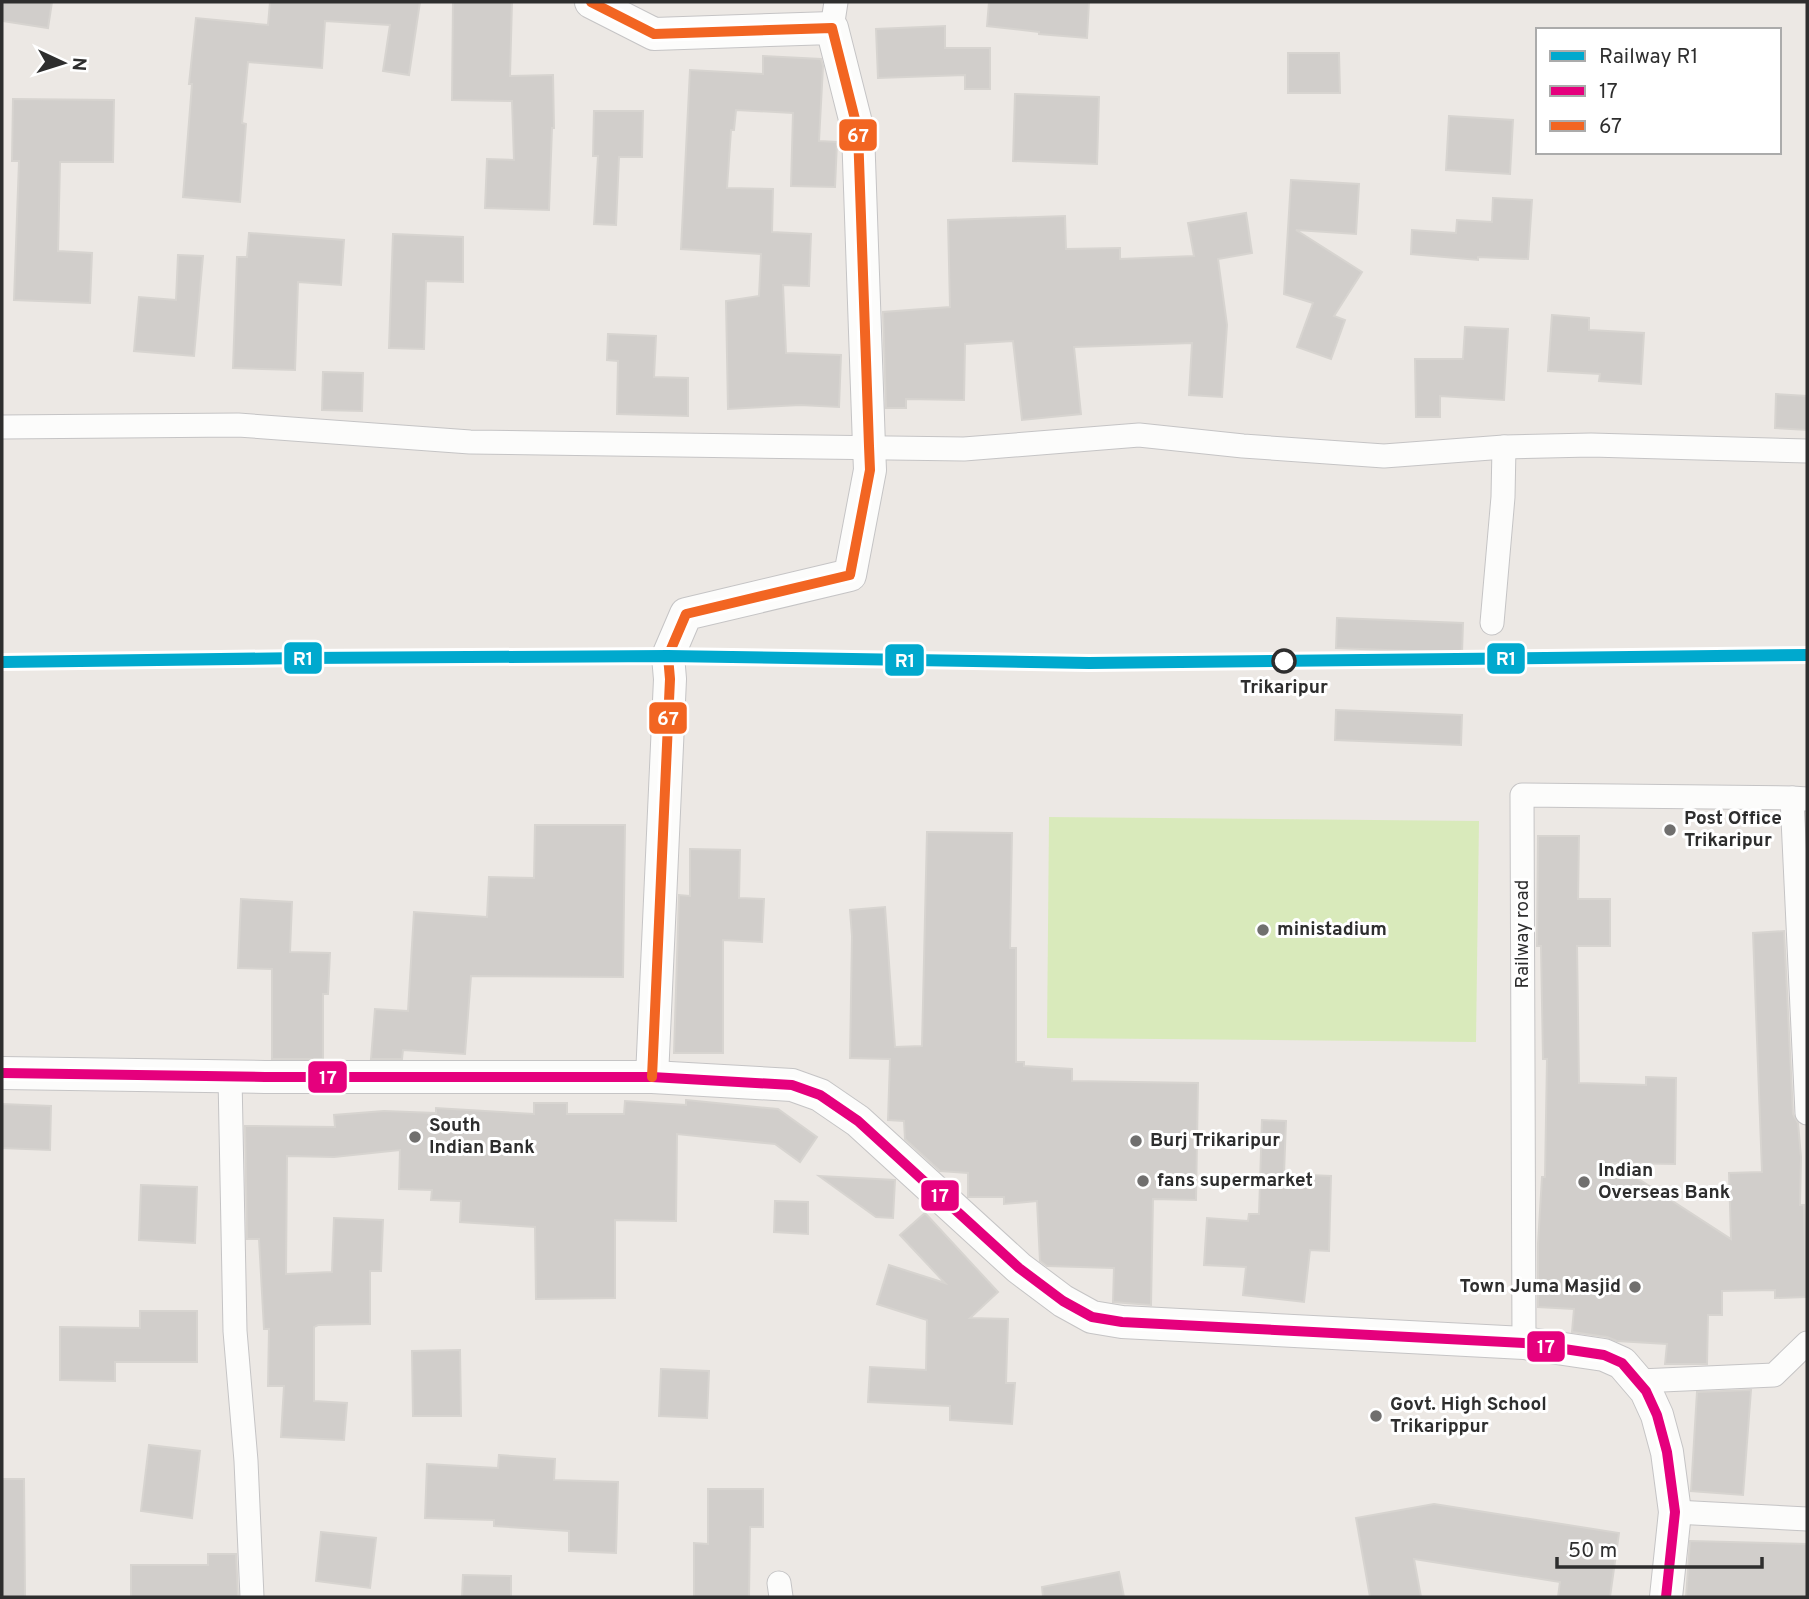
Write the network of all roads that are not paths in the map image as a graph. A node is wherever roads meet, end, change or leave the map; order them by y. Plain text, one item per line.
1 (592, 2) edge
2 (834, 15) edge
3 (2, 427) edge
4 (869, 446) junction
5 (1504, 447) junction
6 (1807, 451) edge
7 (1492, 623) dead end
8 (1800, 798) edge
9 (2, 1073) edge
10 (230, 1076) junction
11 (652, 1077) junction
12 (1807, 1113) edge
13 (1524, 1343) junction
14 (1807, 1343) edge
15 (1640, 1381) junction
16 (1675, 1512) junction
17 (1807, 1519) edge
18 (252, 1597) edge
19 (1666, 1597) edge

1 - 2 main road
2 - 4 main road
3 - 4 street
4 - 5 street
4 - 11 main road
5 - 6 street
5 - 7 street
8 - 12 street
8 - 13 street, Railway road
9 - 10 main road
10 - 11 main road
10 - 18 street
11 - 13 main road
13 - 15 main road
14 - 15 street
15 - 16 main road
16 - 17 street
16 - 19 main road

